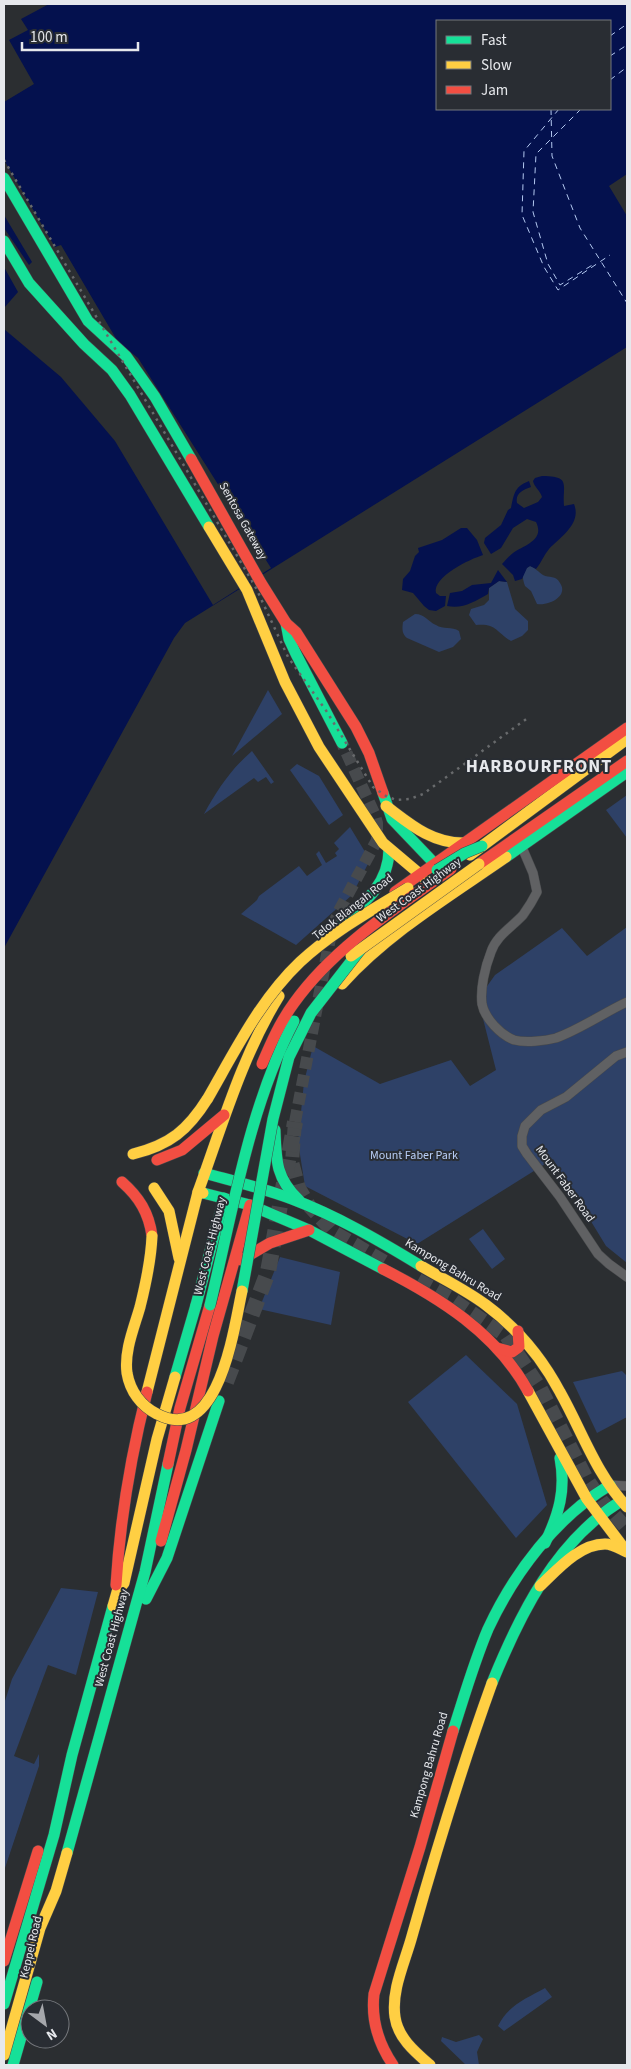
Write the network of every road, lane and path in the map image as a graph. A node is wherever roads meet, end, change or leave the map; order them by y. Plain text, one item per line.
1 (4, 178) edge
2 (4, 241) edge
3 (285, 621) junction
4 (274, 652) junction
5 (627, 728) edge
6 (627, 739) edge
7 (342, 743) tunnel mouth
8 (627, 761) edge
9 (627, 772) edge
10 (386, 806) junction
11 (463, 843) junction
12 (521, 845) junction
13 (482, 846) junction
14 (389, 849) junction
15 (434, 863) junction
16 (420, 874) junction
17 (473, 880) junction
18 (439, 884) junction
19 (420, 917) junction
20 (360, 950) junction
21 (305, 966) junction
22 (627, 1002) edge
23 (627, 1052) edge
24 (226, 1113) junction
25 (275, 1124) junction
26 (133, 1154) dead end
27 (157, 1160) dead end
28 (204, 1173) junction
29 (122, 1182) dead end
30 (256, 1187) junction
31 (154, 1188) dead end
32 (198, 1192) junction
33 (303, 1203) junction
34 (250, 1205) junction
35 (310, 1230) junction
36 (180, 1262) junction
37 (234, 1267) junction
38 (627, 1277) edge
39 (518, 1331) junction
40 (497, 1348) junction
41 (219, 1401) dead end
42 (558, 1445) junction
43 (610, 1485) junction
44 (627, 1486) edge
45 (587, 1499) junction
46 (625, 1503) edge
47 (599, 1515) junction
48 (545, 1542) junction
49 (627, 1552) edge
50 (540, 1586) junction
51 (117, 1592) junction
52 (146, 1599) junction
53 (117, 1676) junction
54 (59, 1806) junction
55 (56, 1891) junction
56 (418, 1914) junction
57 (395, 1919) junction
58 (4, 1961) edge
59 (32, 1999) edge
60 (4, 2004) edge
61 (20, 2040) edge
62 (20, 2049) edge
63 (4, 2055) edge
64 (13, 2065) edge
65 (18, 2065) edge
66 (394, 2065) edge
67 (430, 2065) edge

1 - 3 main road, Sentosa Gateway
2 - 4 main road
3 - 4 main road
3 - 7 main road
3 - 10 main road, Sentosa Gateway
4 - 14 main road
5 - 11 main road, Telok Blangah Road
6 - 13 main road, West Coast Highway
8 - 20 main road, West Coast Highway, bridge
9 - 12 main road
10 - 11 main road
10 - 15 main road, Sentosa Gateway
11 - 15 main road, Telok Blangah Road
12 - 17 main road
12 - 22 street
13 - 26 main road, bridge
13 - 51 main road, West Coast Highway, bridge
14 - 16 main road
14 - 21 main road
15 - 16 main road, Telok Blangah Road
15 - 18 main road
16 - 18 main road
16 - 21 main road, Telok Blangah Road
17 - 18 main road
17 - 19 main road
18 - 19 main road
19 - 25 main road
20 - 29 main road, bridge
20 - 53 main road, West Coast Highway, bridge
21 - 24 main road, Telok Blangah Road
23 - 38 street, Mount Faber Road
24 - 27 main road
24 - 28 main road, Telok Blangah Road
25 - 30 main road
25 - 33 main road
28 - 30 main road, Kampong Bahru Road
28 - 32 main road, Telok Blangah Road
30 - 33 main road, Kampong Bahru Road
30 - 34 main road
31 - 36 main road
32 - 34 main road
32 - 36 main road, Telok Blangah Road
33 - 39 main road, Kampong Bahru Road
34 - 35 main road
34 - 37 main road
35 - 37 main road
35 - 40 main road
36 - 51 main road, Telok Blangah Road
37 - 52 main road
39 - 40 main road
39 - 43 main road, Kampong Bahru Road
40 - 42 main road
41 - 52 main road
42 - 45 main road
42 - 48 main road
43 - 44 street
43 - 45 main road, Kampong Bahru Road
43 - 46 main road, Kampong Bahru Road
45 - 47 main road
45 - 48 main road, Kampong Bahru Road
46 - 47 main road, Kampong Bahru Road
47 - 49 main road
47 - 50 main road, Kampong Bahru Road
48 - 57 main road, Kampong Bahru Road
49 - 50 main road
50 - 56 main road, Kampong Bahru Road
51 - 54 main road, West Coast Highway
52 - 53 main road
53 - 55 main road, West Coast Highway
54 - 58 main road, Keppel Road
54 - 60 main road
55 - 59 main road, Keppel Road
55 - 63 main road
56 - 57 main road
56 - 67 main road, Kampong Bahru Road
57 - 66 main road, Kampong Bahru Road
61 - 64 main road, Keppel Road
62 - 65 main road

